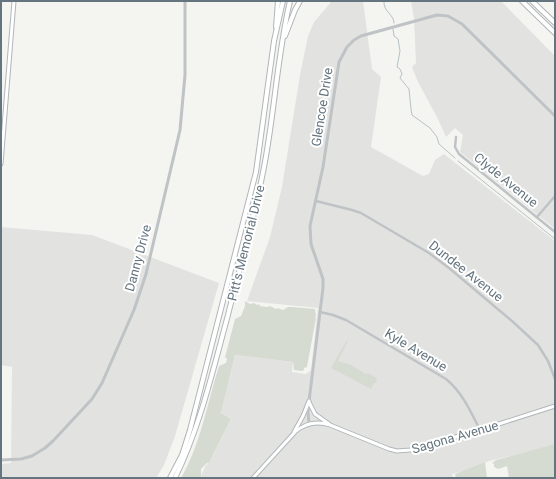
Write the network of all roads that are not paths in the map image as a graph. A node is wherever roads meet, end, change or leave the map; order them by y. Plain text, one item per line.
1 (14, 1) edge
2 (185, 1) edge
3 (278, 1) edge
4 (284, 1) edge
5 (290, 1) edge
6 (300, 1) edge
7 (522, 1) edge
8 (532, 1) edge
9 (535, 1) edge
10 (554, 23) edge
11 (555, 33) edge
12 (274, 41) junction
13 (281, 54) junction
14 (555, 116) edge
15 (456, 137) dead end
16 (1, 164) edge
17 (555, 196) edge
18 (316, 202) junction
19 (537, 218) junction
20 (555, 232) edge
21 (320, 312) junction
22 (555, 379) edge
23 (309, 401) junction
24 (555, 406) edge
25 (309, 424) junction
26 (330, 425) junction
27 (480, 430) junction
28 (292, 435) junction
29 (1, 460) edge
30 (170, 478) edge
31 (175, 478) edge
32 (253, 478) edge

1 - 16 main road
2 - 29 street, Danny Drive
3 - 12 highway
4 - 12 highway, Pitt's Memorial Drive
5 - 13 highway, Pitt's Memorial Drive
6 - 13 highway
7 - 11 highway
8 - 10 highway
9 - 10 highway
12 - 30 highway, Pitt's Memorial Drive
13 - 31 highway, Pitt's Memorial Drive
14 - 18 street, Glencoe Drive
15 - 19 street, Clyde Avenue
17 - 19 street
18 - 21 street, Glencoe Drive
18 - 22 street, Dundee Avenue
19 - 20 street, Clyde Avenue
21 - 23 street, Glencoe Drive
21 - 27 street, Kyle Avenue
23 - 25 street, Glencoe Drive
23 - 26 main road
23 - 28 main road
24 - 27 main road, Sagona Avenue
25 - 26 main road, Sagona Avenue
25 - 28 main road
26 - 27 main road, Sagona Avenue
28 - 32 main road

